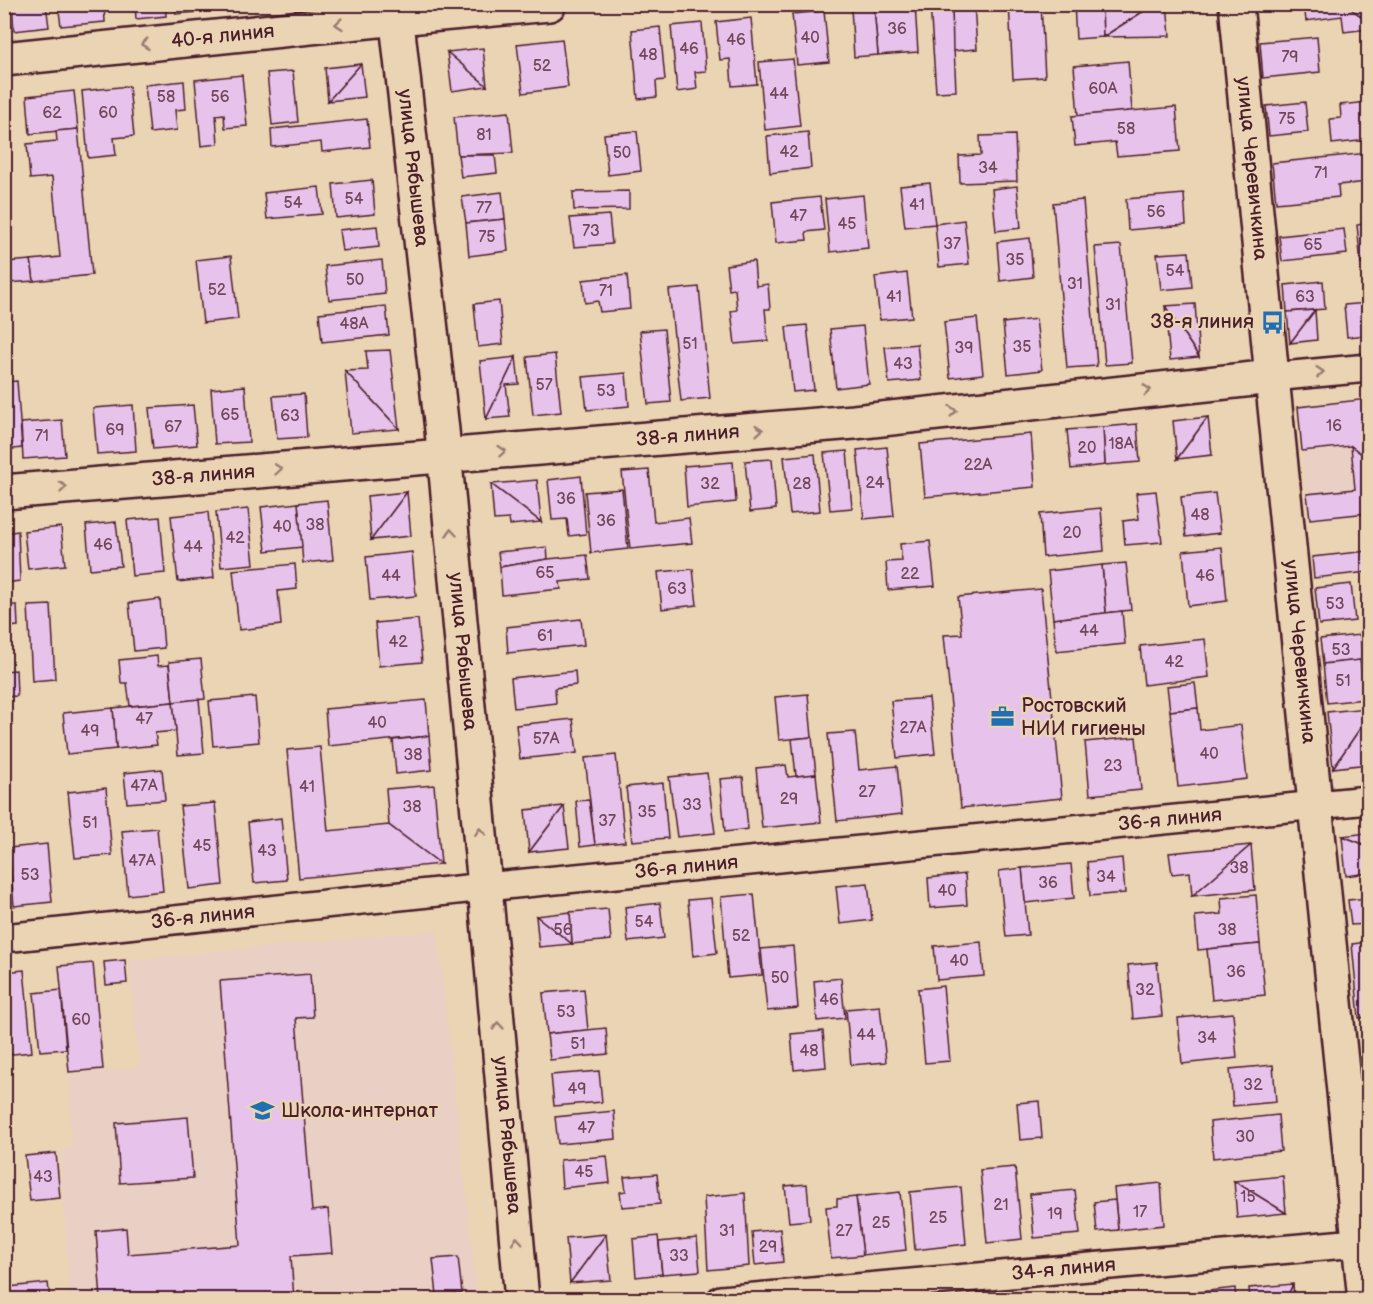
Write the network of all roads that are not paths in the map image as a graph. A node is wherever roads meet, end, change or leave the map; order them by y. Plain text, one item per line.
1 (549, 4) edge
2 (1236, 4) edge
3 (396, 11) edge
4 (4, 59) edge
5 (1368, 368) edge
6 (1272, 377) junction
7 (444, 456) junction
8 (4, 492) edge
9 (1368, 800) edge
10 (1316, 805) junction
11 (485, 887) junction
12 (4, 938) edge
13 (1364, 1242) edge
14 (522, 1299) edge
15 (721, 1299) edge
16 (1365, 1299) edge

1 - 3 street, 40-я линия
2 - 6 street, улица Черевичкина
3 -> 4 street, 40-я линия
3 - 7 street, улица Рябышева
6 -> 5 street, 38-я линия
7 -> 6 street, 38-я линия
6 - 10 street, улица Черевичкина
8 -> 7 street, 38-я линия
11 -> 7 street, улица Рябышева
9 - 10 street, 36-я линия
10 - 11 street, 36-я линия
10 - 13 street, улица Черевичкина
11 - 12 street, 36-я линия
14 -> 11 street, улица Рябышева
13 - 15 street, 34-я линия
13 - 16 street, улица Черевичкина

